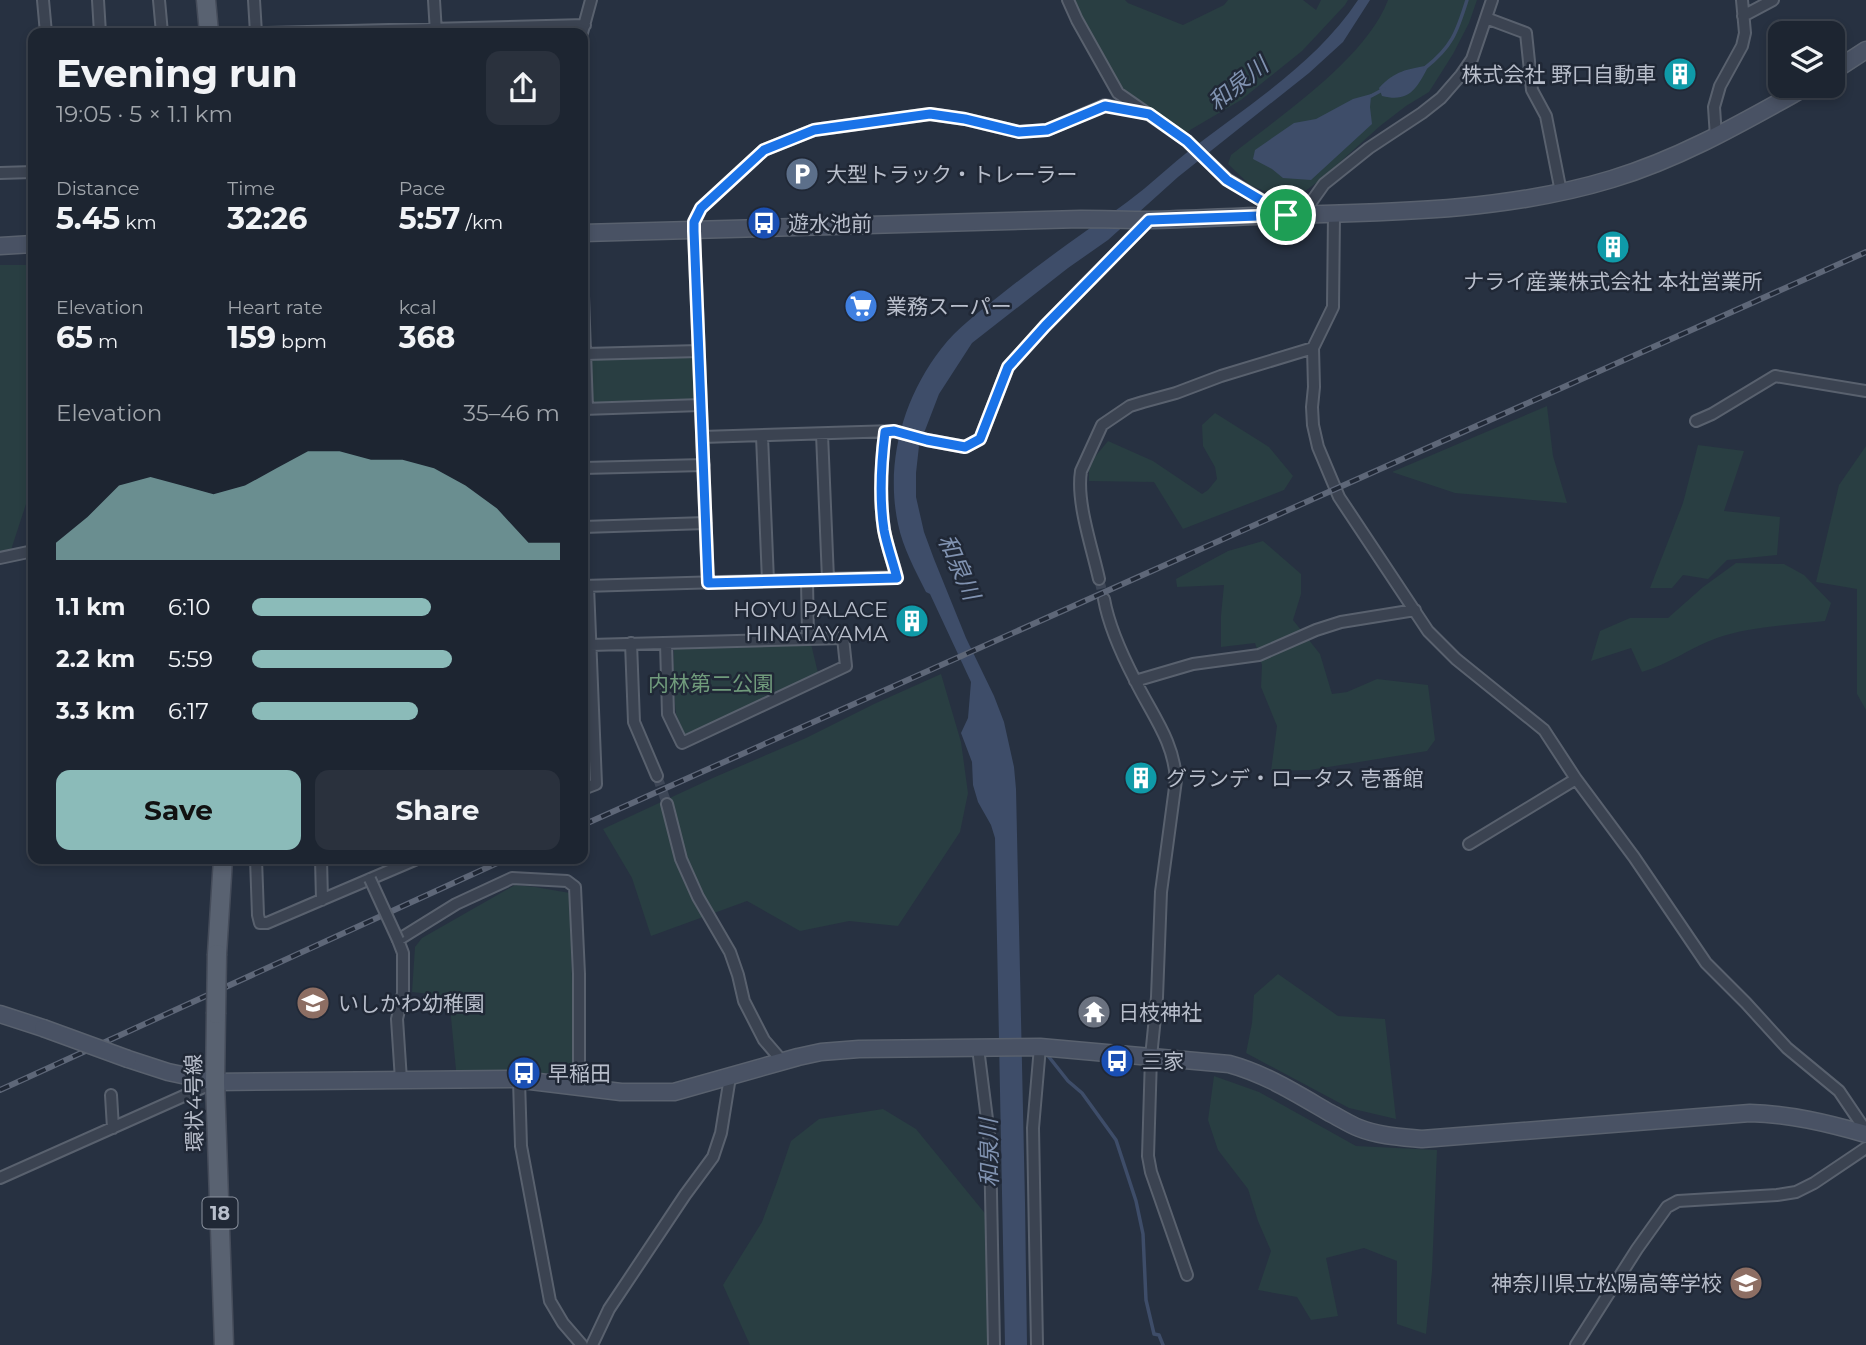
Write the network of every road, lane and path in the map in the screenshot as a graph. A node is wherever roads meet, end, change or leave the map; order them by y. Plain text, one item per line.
1 (43, 0) edge
2 (98, 0) edge
3 (159, 0) edge
4 (206, 0) edge
5 (254, 0) edge
6 (434, 0) edge
7 (591, 0) edge
8 (1068, 0) edge
9 (1492, 0) edge
10 (1742, 0) edge
11 (1773, 0) edge
12 (1743, 16) junction
13 (1486, 18) junction
14 (46, 28) edge
15 (100, 28) edge
16 (162, 28) edge
17 (209, 28) edge
18 (256, 28) edge
19 (436, 28) edge
20 (583, 28) edge
21 (1866, 50) edge
22 (1845, 64) edge
23 (1786, 98) edge
24 (1149, 114) junction
25 (1716, 137) junction
26 (28, 172) edge
27 (0, 173) edge
28 (1561, 192) junction
29 (1334, 214) junction
30 (1294, 215) junction
31 (1142, 220) junction
32 (694, 231) junction
33 (588, 233) edge
34 (28, 244) edge
35 (0, 246) edge
36 (1313, 348) junction
37 (699, 351) junction
38 (588, 354) edge
39 (1866, 391) edge
40 (701, 405) junction
41 (588, 408) edge
42 (1696, 421) dead end
43 (885, 432) junction
44 (822, 434) junction
45 (762, 436) junction
46 (702, 438) junction
47 (704, 465) junction
48 (588, 468) edge
49 (706, 523) junction
50 (588, 527) edge
51 (28, 552) edge
52 (0, 558) edge
53 (828, 579) junction
54 (1100, 579) tunnel mouth
55 (807, 580) junction
56 (768, 581) junction
57 (708, 583) junction
58 (588, 586) edge
59 (1104, 599) tunnel mouth
60 (1415, 610) junction
61 (588, 621) edge
62 (808, 639) junction
63 (631, 643) junction
64 (666, 643) junction
65 (590, 645) junction
66 (1135, 681) junction
67 (657, 776) tunnel mouth
68 (1576, 779) junction
69 (588, 787) edge
70 (667, 804) tunnel mouth
71 (1469, 845) dead end
72 (223, 864) edge
73 (256, 864) edge
74 (321, 864) edge
75 (406, 864) edge
76 (369, 880) junction
77 (322, 900) junction
78 (398, 940) junction
79 (0, 1014) edge
80 (1040, 1047) junction
81 (978, 1048) junction
82 (1151, 1057) junction
83 (783, 1062) junction
84 (730, 1077) junction
85 (401, 1080) junction
86 (519, 1080) junction
87 (215, 1082) junction
88 (579, 1088) junction
89 (111, 1095) dead end
90 (113, 1128) junction
91 (1866, 1133) edge
92 (1866, 1148) edge
93 (0, 1178) edge
94 (1187, 1275) dead end
95 (224, 1345) edge
96 (582, 1345) edge
97 (592, 1345) edge
98 (994, 1345) edge
99 (1037, 1345) edge
100 (1576, 1345) edge

1 - 14 street
2 - 15 street
3 - 16 street
4 - 17 main road
5 - 18 street
6 - 19 street
7 - 20 street
8 - 24 street
9 - 13 street
10 - 12 street
11 - 12 street
12 - 25 street
13 - 28 street
13 - 30 street
21 - 22 street
23 - 25 street
24 - 30 street
24 - 32 street
25 - 28 street
26 - 27 street
28 - 29 street
29 - 30 street
29 - 36 street
30 - 31 street
31 - 32 street
31 - 43 street
32 - 33 street
32 - 37 street
34 - 35 street
36 - 54 street
36 - 60 street
37 - 38 street
37 - 40 street
39 - 42 street
40 - 41 street
40 - 46 street
43 - 44 street
43 - 53 street
44 - 45 street
44 - 53 street
45 - 46 street
45 - 56 street
46 - 47 street
47 - 48 street
47 - 49 street
49 - 50 street
49 - 57 street
51 - 52 street
53 - 55 street
55 - 56 street
55 - 62 street
56 - 57 street
57 - 58 street
59 - 66 street
60 - 66 street
60 - 68 street
61 - 65 street
62 - 64 street
62 - 64 street
63 - 64 street
63 - 65 street
63 - 67 street
65 - 69 street
66 - 82 street
68 - 71 street
68 - 91 street
70 - 83 street
72 - 87 main road, 環状4号線 / 18, bridge
73 - 77 street
74 - 77 street
75 - 76 street
76 - 77 street
76 - 78 street, bridge
78 - 85 street
78 - 88 street
79 - 87 street, bridge
80 - 81 street
80 - 82 street
80 - 99 street
81 - 83 street
81 - 98 street
82 - 91 street
82 - 94 street
83 - 84 street
84 - 88 street
84 - 97 street
85 - 86 street
85 - 87 street
86 - 88 street
86 - 96 street
87 - 90 street
87 - 95 main road, 環状4号線 / 18
89 - 90 street
90 - 93 street
92 - 100 street

